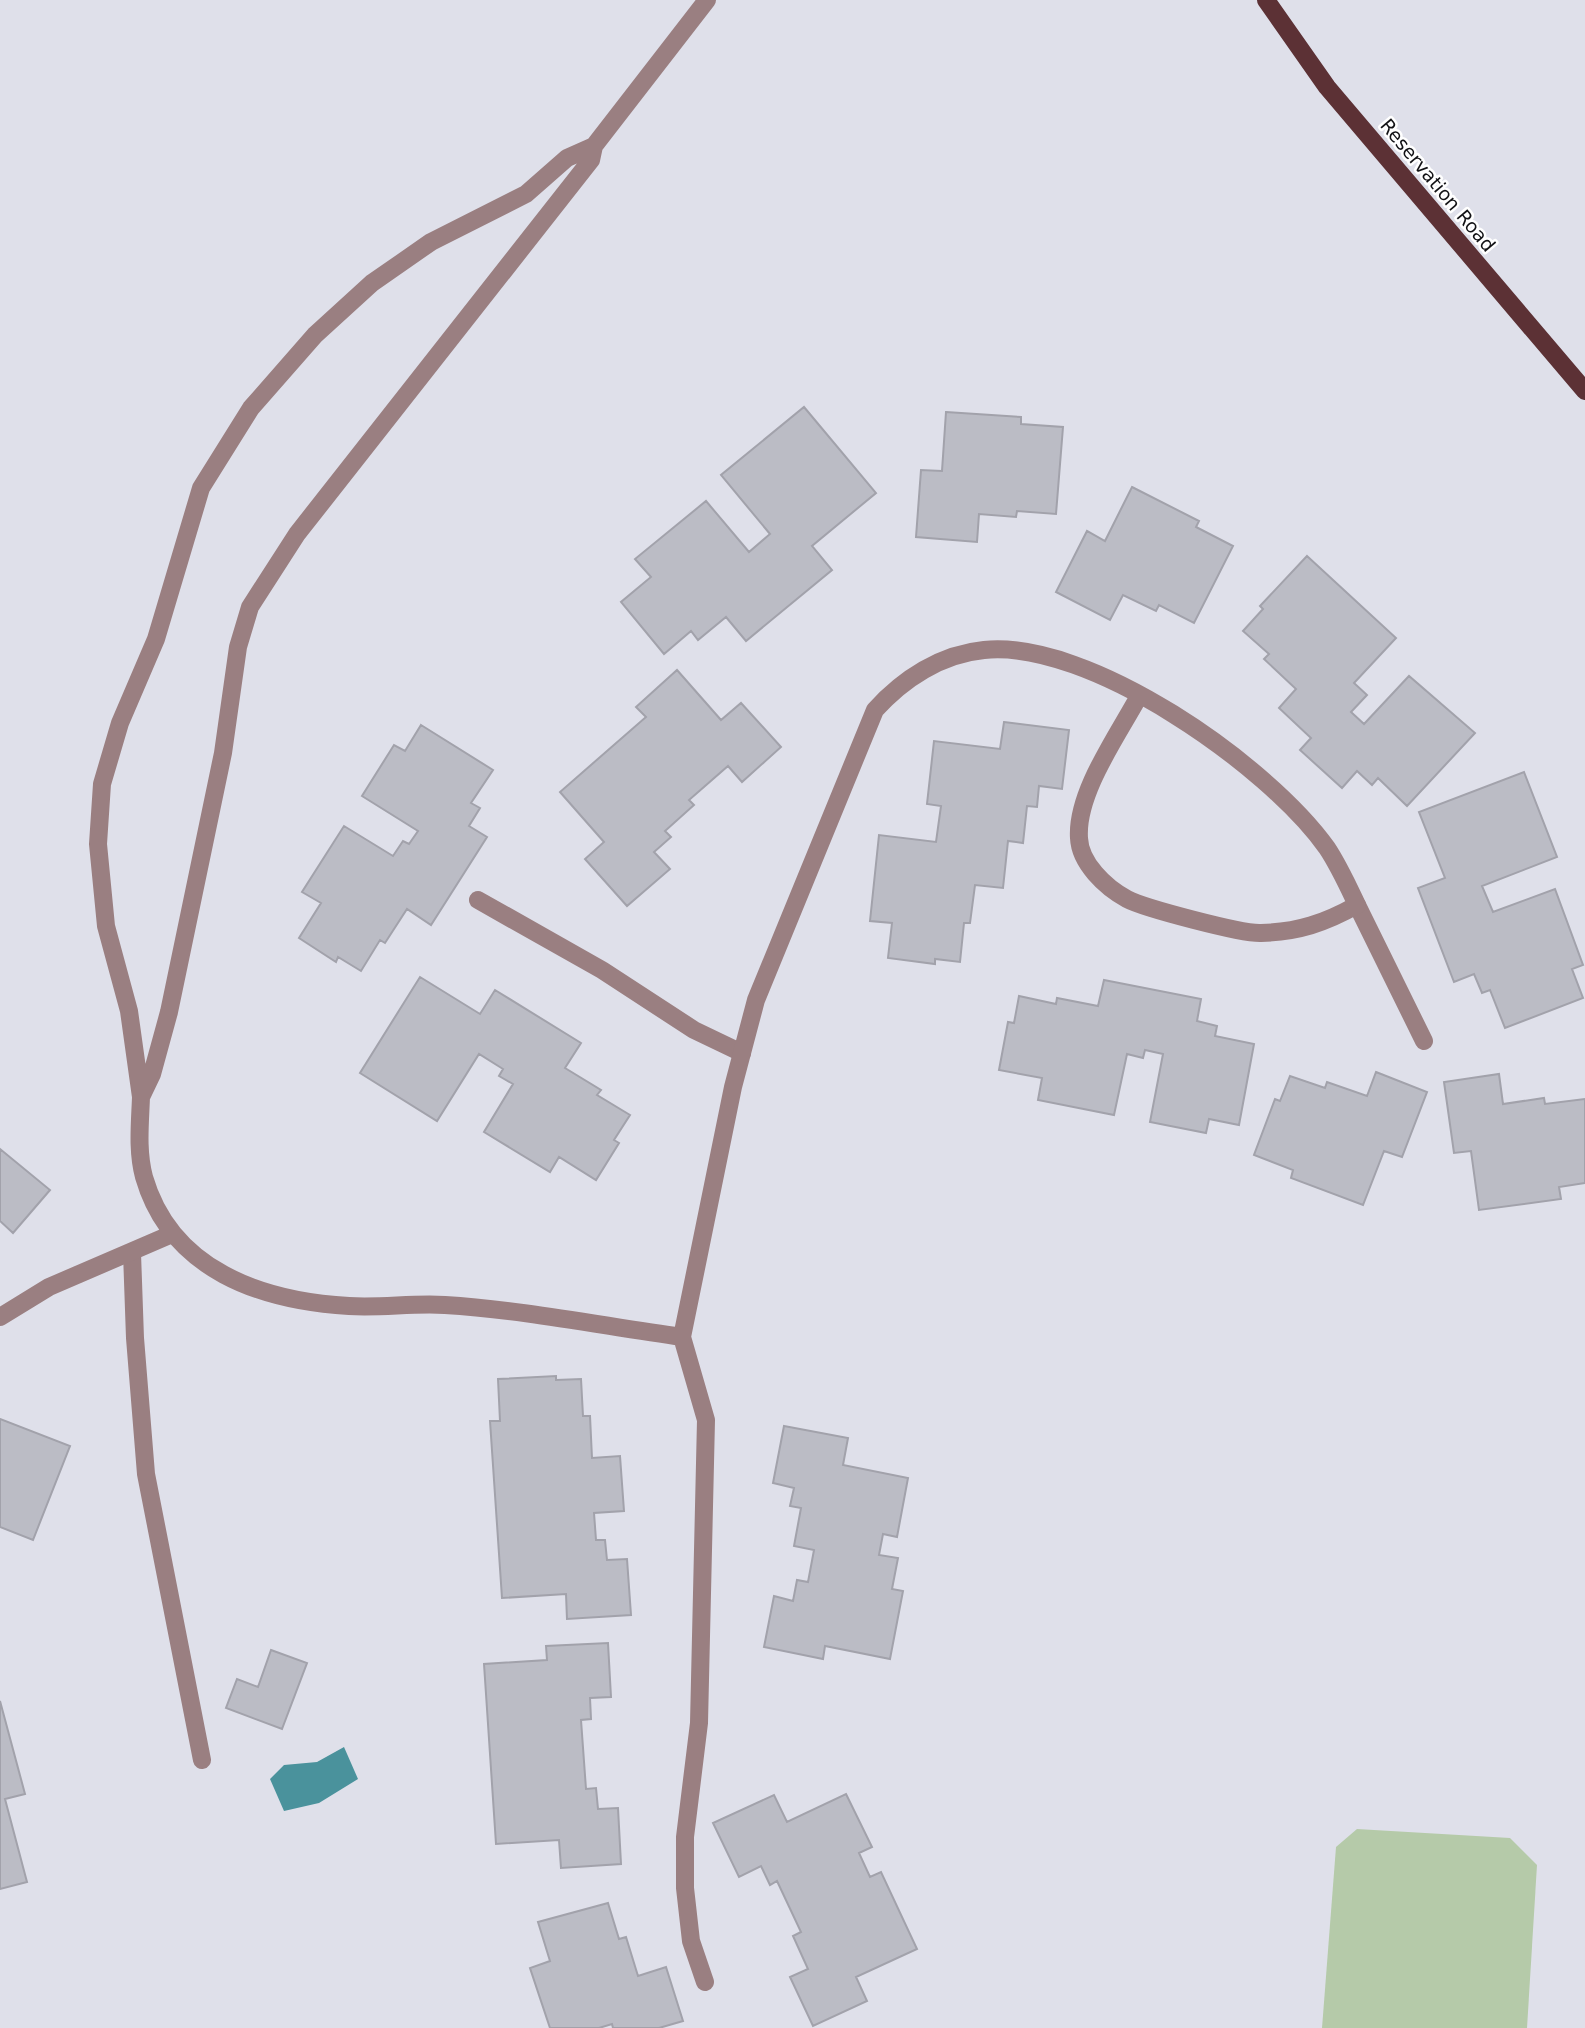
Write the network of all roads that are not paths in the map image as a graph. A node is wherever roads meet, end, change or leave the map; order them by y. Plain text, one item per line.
1 (707, 0) edge
2 (1266, 0) edge
3 (594, 146) junction
4 (1585, 391) edge
5 (1139, 696) junction
6 (478, 900) dead end
7 (1357, 905) junction
8 (1424, 1041) dead end
9 (742, 1052) junction
10 (141, 1097) junction
11 (172, 1234) junction
12 (132, 1253) junction
13 (0, 1317) edge
14 (682, 1336) junction
15 (202, 1760) dead end
16 (705, 1982) dead end

1 - 3 street
2 - 4 main road, Reservation Road
3 - 10 street
3 - 10 street
5 - 7 street
5 - 7 street
5 - 9 street
6 - 9 street
7 - 8 street
9 - 14 street
10 - 11 street
11 - 12 street
11 - 14 street
12 - 13 street
12 - 15 street
14 - 16 street

